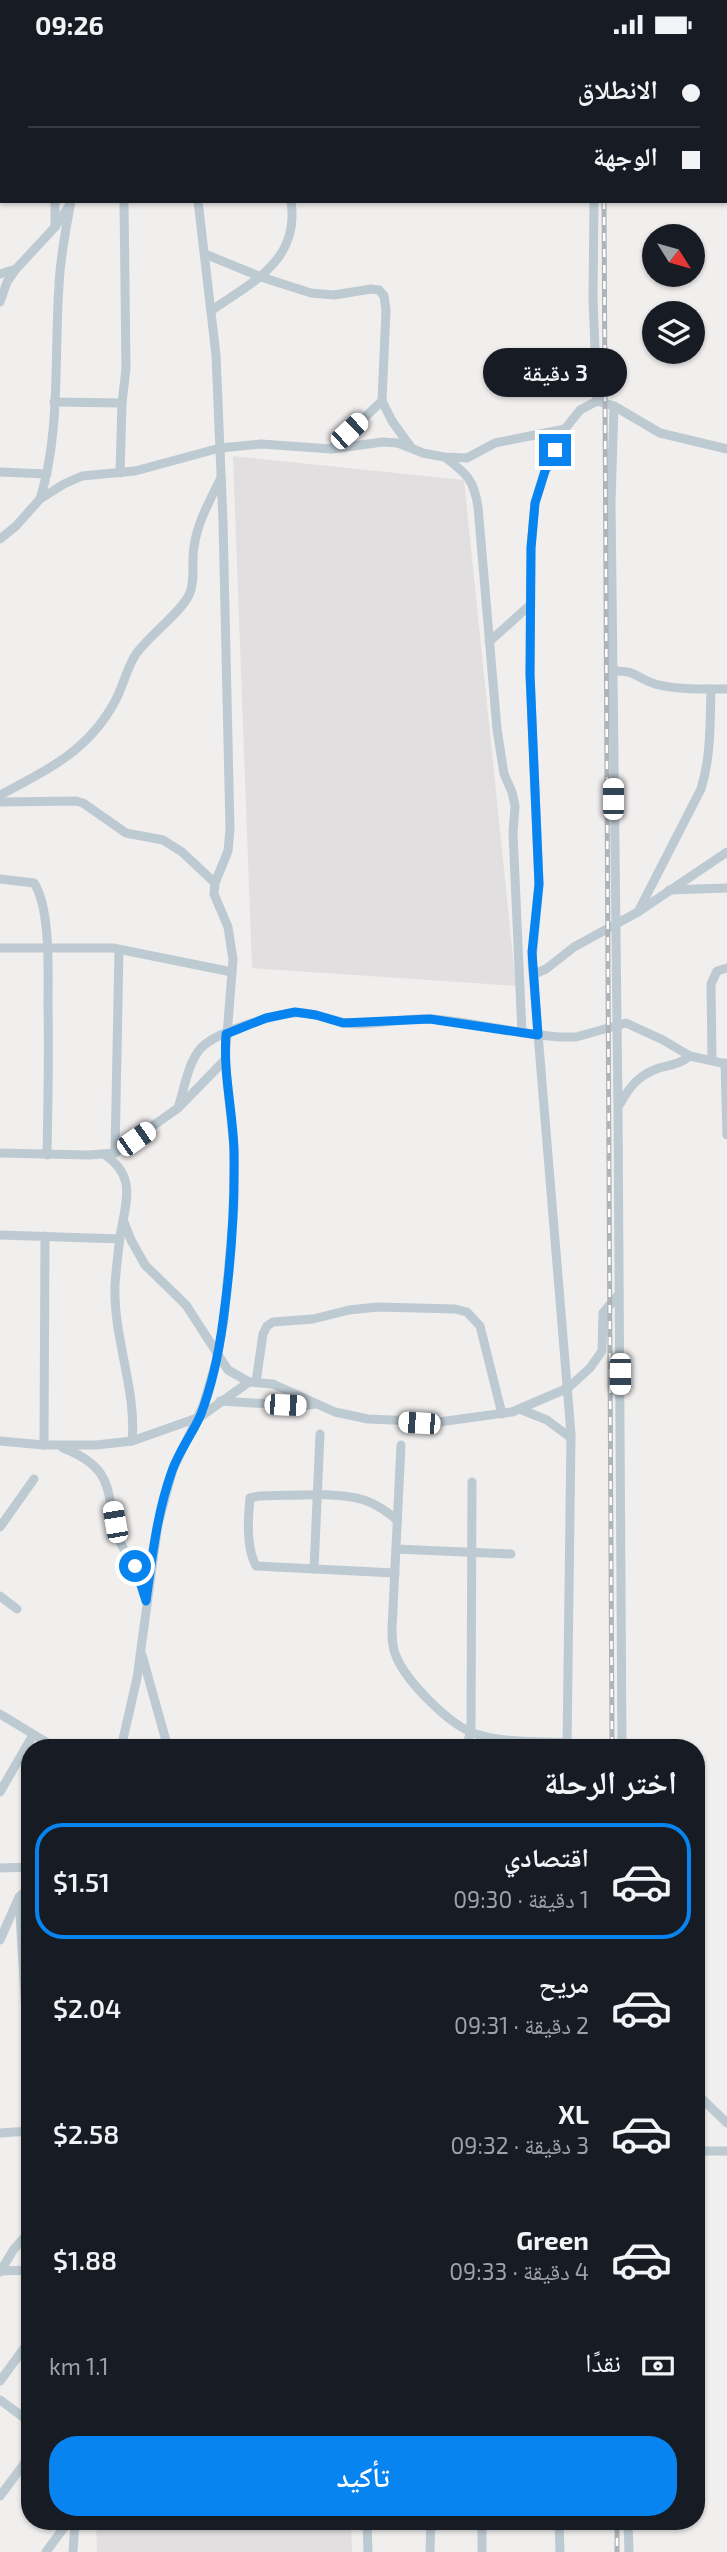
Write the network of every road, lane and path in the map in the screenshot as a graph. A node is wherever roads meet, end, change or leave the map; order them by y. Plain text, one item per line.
1 (55, 203) edge
2 (70, 203) edge
3 (71, 203) edge
4 (124, 203) edge
5 (198, 203) edge
6 (291, 203) edge
7 (594, 203) edge
8 (55, 227) junction
9 (205, 254) junction
10 (16, 269) junction
11 (0, 274) edge
12 (261, 277) junction
13 (0, 302) edge
14 (212, 310) junction
15 (382, 401) junction
16 (597, 401) junction
17 (54, 402) junction
18 (122, 403) junction
19 (614, 406) junction
20 (565, 429) junction
21 (410, 446) junction
22 (220, 448) junction
23 (331, 449) junction
24 (727, 449) edge
25 (444, 457) junction
26 (0, 472) edge
27 (47, 474) junction
28 (120, 474) junction
29 (221, 476) junction
30 (40, 499) junction
31 (0, 539) edge
32 (530, 605) junction
33 (489, 642) junction
34 (613, 671) junction
35 (711, 689) junction
36 (727, 689) edge
37 (0, 795) edge
38 (0, 802) edge
39 (727, 852) edge
40 (0, 880) edge
41 (215, 884) junction
42 (727, 888) edge
43 (670, 890) junction
44 (638, 912) junction
45 (616, 925) junction
46 (0, 948) edge
47 (48, 949) junction
48 (119, 950) junction
49 (727, 968) edge
50 (232, 972) junction
51 (534, 974) junction
52 (616, 1025) junction
53 (522, 1033) junction
54 (226, 1034) junction
55 (538, 1035) junction
56 (690, 1056) junction
57 (712, 1059) junction
58 (225, 1060) junction
59 (726, 1063) edge
60 (726, 1080) edge
61 (618, 1107) junction
62 (178, 1108) junction
63 (727, 1135) edge
64 (0, 1153) edge
65 (110, 1154) junction
66 (47, 1155) junction
67 (124, 1220) junction
68 (0, 1235) edge
69 (44, 1236) junction
70 (120, 1239) junction
71 (619, 1294) junction
72 (217, 1357) junction
73 (252, 1382) junction
74 (568, 1388) junction
75 (220, 1401) junction
76 (315, 1404) junction
77 (522, 1410) junction
78 (502, 1414) junction
79 (200, 1417) junction
80 (320, 1434) dead end
81 (571, 1439) junction
82 (0, 1441) edge
83 (132, 1441) junction
84 (44, 1445) junction
85 (55, 1445) junction
86 (401, 1445) dead end
87 (34, 1479) dead end
88 (472, 1482) dead end
89 (316, 1496) junction
90 (397, 1520) junction
91 (0, 1527) edge
92 (396, 1549) junction
93 (471, 1553) junction
94 (511, 1554) dead end
95 (314, 1569) junction
96 (395, 1573) junction
97 (0, 1596) edge
98 (146, 1601) junction
99 (17, 1609) dead end
100 (141, 1650) junction
101 (0, 1714) edge
102 (471, 1732) junction
103 (33, 1735) junction
104 (30, 1739) edge
105 (40, 1739) edge
106 (123, 1739) edge
107 (166, 1739) edge
108 (468, 1739) edge
109 (508, 1739) edge
110 (568, 1739) edge
111 (622, 1739) edge
112 (21, 1752) edge
113 (4, 1775) edge
114 (0, 1791) edge
115 (21, 1867) edge
116 (0, 1868) edge
117 (19, 1897) joint
118 (21, 1931) edge
119 (0, 1940) edge
120 (705, 2102) edge
121 (727, 2123) edge
122 (21, 2132) edge
123 (0, 2133) edge
124 (705, 2151) edge
125 (727, 2151) edge
126 (21, 2241) edge
127 (21, 2270) edge
128 (0, 2271) edge
129 (21, 2352) edge
130 (0, 2381) edge
131 (0, 2400) edge
132 (21, 2415) edge
133 (21, 2468) edge
134 (0, 2496) edge
135 (62, 2530) edge
136 (75, 2530) edge
137 (368, 2530) edge
138 (431, 2530) edge
139 (482, 2530) edge
140 (559, 2530) edge
141 (628, 2530) edge
142 (46, 2552) edge
143 (74, 2552) edge
144 (369, 2552) edge
145 (430, 2552) edge
146 (482, 2552) edge
147 (560, 2552) edge
148 (629, 2552) edge

1 - 8 street
2 - 8 street
3 - 17 street
4 - 18 street
5 - 9 street
6 - 12 street
7 - 16 street
8 - 10 street
9 - 12 street
9 - 14 street
10 - 11 street
10 - 13 street
12 - 14 street
12 - 15 street
14 - 22 street
15 - 21 street
15 - 23 street
16 - 19 street
16 - 20 street
17 - 18 street
17 - 27 street
18 - 28 street
19 - 24 street
19 - 34 street
20 - 25 street
20 - 32 street
21 - 23 street
21 - 25 street
22 - 23 street
22 - 28 street
22 - 29 street
25 - 33 street
26 - 27 street
27 - 30 street
28 - 30 street
29 - 37 street
29 - 41 street
30 - 31 street
32 - 33 street
32 - 51 street
33 - 53 street
34 - 35 street
34 - 45 street
35 - 36 street
35 - 44 street
38 - 41 street
39 - 43 street
40 - 47 street
41 - 50 street
42 - 43 street
43 - 44 street
44 - 45 street
45 - 51 street
45 - 52 street
46 - 47 street
47 - 48 street
47 - 66 street
48 - 50 street
48 - 65 street
49 - 57 street
50 - 54 street
51 - 55 street
52 - 55 street
52 - 56 street
52 - 61 street
53 - 54 street
53 - 55 street
54 - 58 street
54 - 62 street
55 - 74 street
56 - 57 street
56 - 61 street
57 - 59 street
58 - 62 street
58 - 72 street
59 - 60 street
60 - 63 street
61 - 71 street
62 - 65 street
64 - 66 street
65 - 66 street
65 - 67 street
67 - 70 street
67 - 72 street
68 - 69 street
69 - 70 street
69 - 84 street
70 - 83 street
71 - 74 street
71 - 111 street
72 - 73 street
72 - 79 street
73 - 75 street
73 - 76 street
73 - 78 street
74 - 77 street
74 - 81 street
75 - 76 street
75 - 79 street
76 - 78 street
77 - 78 street
77 - 81 street
79 - 83 street
79 - 98 street
80 - 89 street
81 - 110 street
82 - 84 street
83 - 85 street
84 - 85 street
85 - 98 street
86 - 90 street
87 - 91 street
88 - 93 street
89 - 90 street
89 - 95 street
89 - 95 street
90 - 92 street
92 - 93 street
92 - 96 street
93 - 94 street
93 - 102 street
95 - 96 street
96 - 102 street
97 - 99 street
98 - 100 street
100 - 106 street
100 - 107 street
101 - 103 street
102 - 108 street
102 - 109 street
103 - 104 street
103 - 105 street
112 - 113 street
113 - 114 street
115 - 116 street
117 - 118 street
117 - 119 street
120 - 121 street
122 - 123 street
124 - 125 street
126 - 128 street
127 - 128 street
129 - 130 street
131 - 132 street
133 - 134 street
135 - 142 street
136 - 143 street
137 - 144 street
138 - 145 street
139 - 146 street
140 - 147 street
141 - 148 street

